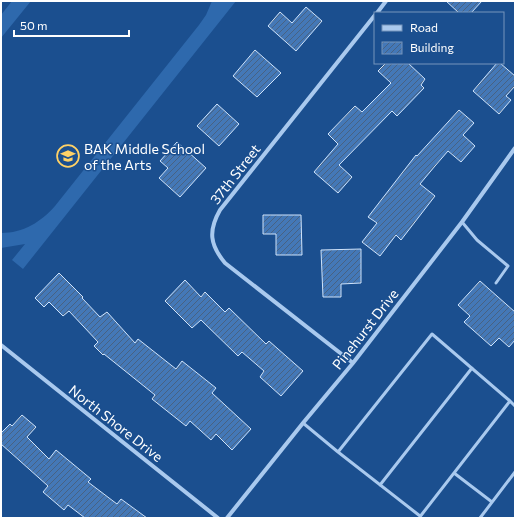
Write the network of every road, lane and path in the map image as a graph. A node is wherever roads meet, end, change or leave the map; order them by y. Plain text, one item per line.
1 (386, 1) edge
2 (378, 12) edge
3 (374, 17) edge
4 (515, 148) edge
5 (462, 222) junction
6 (496, 283) dead end
7 (1, 346) edge
8 (353, 363) junction
9 (472, 368) junction
10 (510, 400) junction
11 (515, 406) edge
12 (302, 423) junction
13 (338, 452) junction
14 (515, 472) edge
15 (454, 473) junction
16 (380, 485) junction
17 (492, 502) junction
18 (419, 517) edge
19 (218, 518) edge
20 (227, 518) edge
21 (480, 518) edge

1 - 2 street, 37th Street
3 - 8 street, 37th Street
4 - 5 street, Pinehurst Drive
5 - 6 lane
5 - 8 street, Pinehurst Drive
7 - 19 street, North Shore Drive
8 - 12 street, Pinehurst Drive
9 - 10 lane
9 - 13 lane
9 - 16 lane
10 - 11 lane
10 - 15 lane
12 - 13 lane
12 - 20 street, Pinehurst Drive
13 - 16 lane
14 - 17 lane
15 - 17 lane
15 - 18 lane
16 - 18 lane
17 - 21 lane

